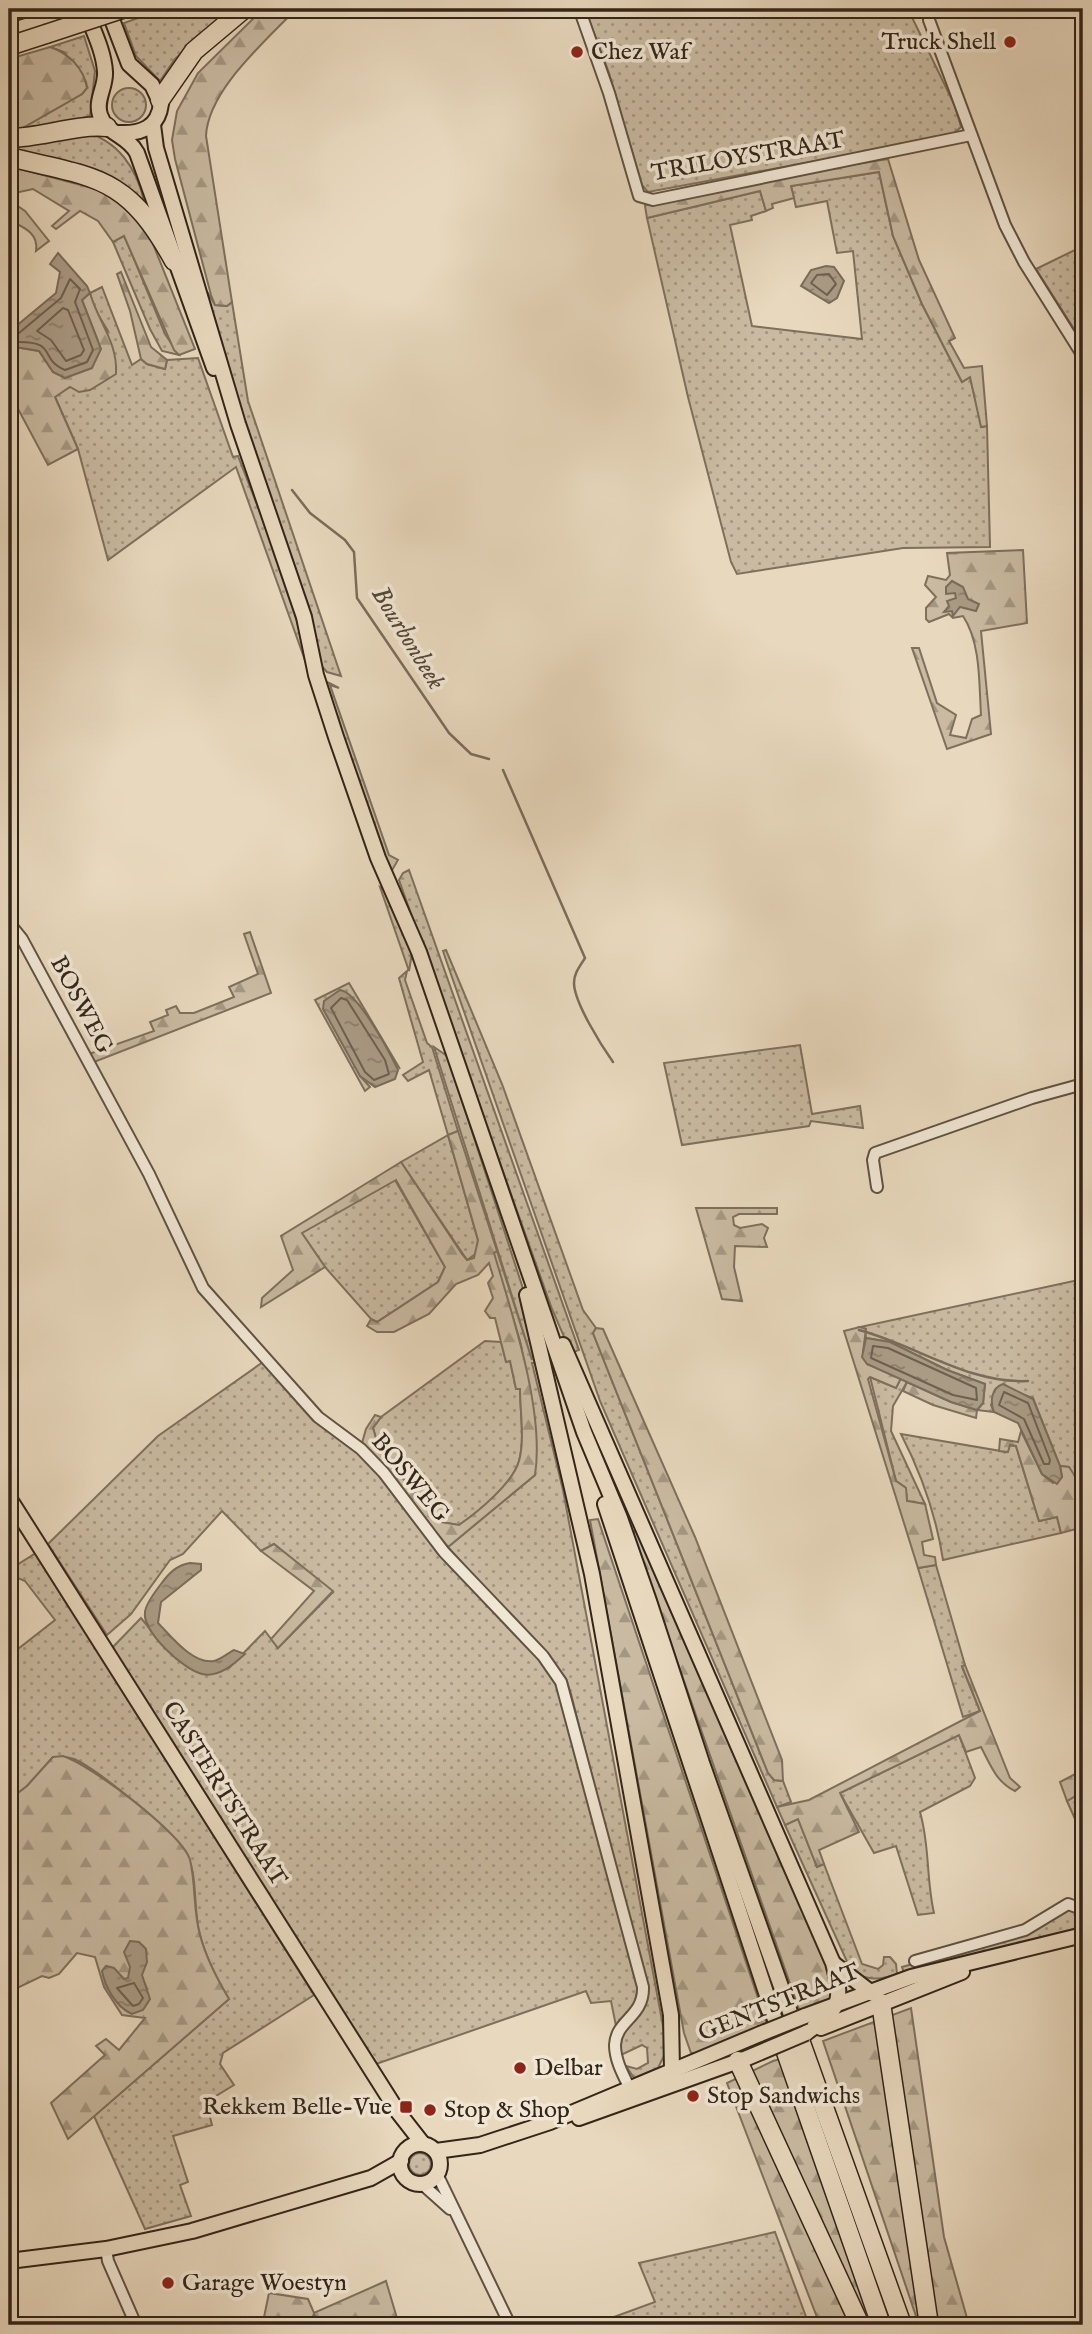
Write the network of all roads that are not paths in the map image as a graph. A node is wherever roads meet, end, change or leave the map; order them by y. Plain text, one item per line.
1 (22, 9) edge
2 (85, 9) edge
3 (108, 9) edge
4 (122, 9) edge
5 (244, 9) edge
6 (929, 9) edge
7 (580, 11) dead end
8 (9, 13) edge
9 (9, 46) edge
10 (160, 100) junction
11 (153, 125) junction
12 (113, 130) junction
13 (971, 135) junction
14 (9, 138) edge
15 (9, 157) edge
16 (174, 261) junction
17 (1083, 356) edge
18 (238, 424) junction
19 (9, 924) edge
20 (1083, 1084) edge
21 (877, 1187) dead end
22 (520, 1249) junction
23 (9, 1498) edge
24 (1083, 1913) edge
25 (1083, 1935) edge
26 (915, 1961) dead end
27 (833, 1963) junction
28 (875, 1997) junction
29 (833, 2012) junction
30 (671, 2015) junction
31 (794, 2032) junction
32 (743, 2053) junction
33 (691, 2063) junction
34 (672, 2070) junction
35 (712, 2070) junction
36 (632, 2094) junction
37 (400, 2115) junction
38 (403, 2155) junction
39 (434, 2159) junction
40 (371, 2178) junction
41 (415, 2182) junction
42 (452, 2211) junction
43 (106, 2249) junction
44 (9, 2261) edge
45 (136, 2325) edge
46 (510, 2325) edge
47 (860, 2325) edge
48 (881, 2325) edge
49 (902, 2325) edge
50 (929, 2325) edge

1 - 8 highway
2 - 12 main road
3 - 10 main road
4 - 9 highway, bridge
5 - 10 highway
6 - 13 street
7 - 13 street, TRILOYSTRAAT
10 - 11 main road
11 - 12 main road
11 - 18 main road
12 - 14 highway
12 - 16 main road
13 - 17 street
15 - 16 highway
16 - 18 main road
18 - 22 main road
19 - 36 street, BOSWEG
20 - 21 street
22 - 27 main road
22 - 30 main road
22 - 31 main road
23 - 37 main road, CASTERTSTRAAT
24 - 26 street
25 - 28 main road
27 - 28 main road
27 - 29 main road
28 - 29 main road
28 - 29 main road, GENTSTRAAT
28 - 50 highway
29 - 31 main road
29 - 32 main road, GENTSTRAAT, bridge
30 - 33 main road
30 - 34 main road
31 - 32 main road, bridge
31 - 48 highway
31 - 49 highway
32 - 33 main road, GENTSTRAAT
32 - 35 main road
32 - 47 highway
33 - 34 main road, GENTSTRAAT
33 - 35 main road
34 - 36 main road, GENTSTRAAT
35 - 36 main road
36 - 39 main road
37 - 38 main road, CASTERTSTRAAT
37 - 39 main road, CASTERTSTRAAT
38 - 39 main road
38 - 40 main road
38 - 41 main road, CASTERTSTRAAT
39 - 41 main road
39 - 42 street
40 - 41 main road
40 - 43 main road
41 - 42 street
42 - 46 street
43 - 44 main road
43 - 45 street

